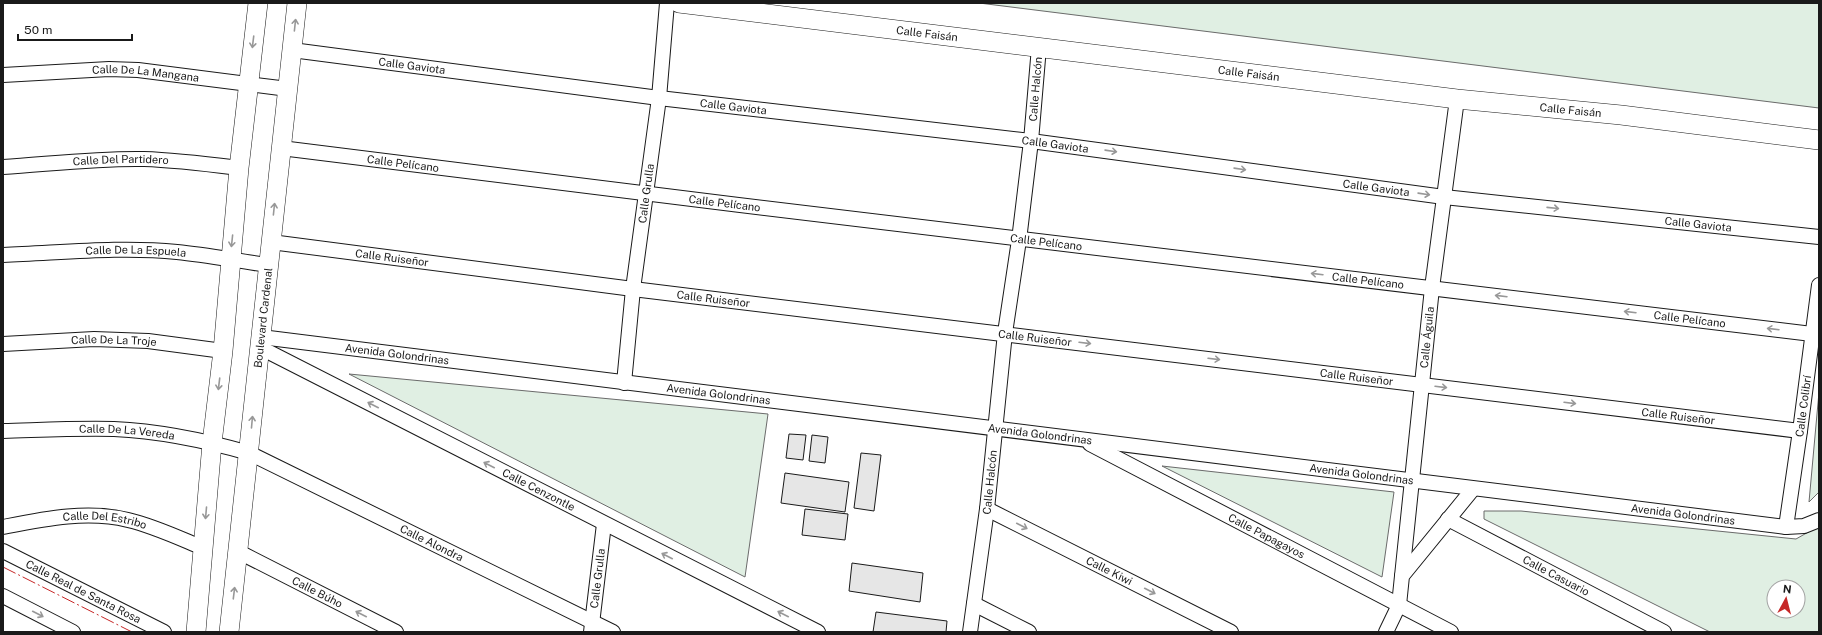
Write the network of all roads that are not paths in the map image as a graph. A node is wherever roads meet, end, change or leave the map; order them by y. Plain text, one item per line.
1 (258, 3) edge
2 (297, 3) edge
3 (667, 3) edge
4 (679, 3) edge
5 (1039, 47) junction
6 (292, 50) junction
7 (3, 75) edge
8 (248, 84) junction
9 (288, 89) junction
10 (659, 98) junction
11 (1457, 99) junction
12 (1031, 140) junction
13 (1819, 140) edge
14 (281, 148) junction
15 (3, 167) edge
16 (239, 168) junction
17 (647, 195) junction
18 (1444, 197) junction
19 (1819, 237) edge
20 (1019, 240) junction
21 (271, 242) junction
22 (3, 255) edge
23 (230, 260) junction
24 (268, 265) junction
25 (1819, 285) edge
26 (1432, 288) junction
27 (633, 289) junction
28 (1005, 334) junction
29 (1812, 334) junction
30 (260, 342) junction
31 (3, 344) edge
32 (223, 351) junction
33 (624, 383) junction
34 (1423, 385) junction
35 (996, 429) junction
36 (3, 431) edge
37 (1800, 431) junction
38 (1083, 440) junction
39 (212, 443) junction
40 (249, 453) junction
41 (1411, 481) junction
42 (1473, 489) junction
43 (987, 509) junction
44 (1448, 519) junction
45 (1819, 520) edge
46 (604, 524) junction
47 (3, 527) edge
48 (1786, 528) junction
49 (203, 548) junction
50 (3, 551) edge
51 (239, 552) junction
52 (1402, 576) junction
53 (3, 596) edge
54 (974, 604) junction
55 (1399, 606) junction
56 (591, 626) edge
57 (73, 632) edge
58 (164, 632) edge
59 (196, 632) edge
60 (229, 632) edge
61 (396, 632) edge
62 (613, 632) edge
63 (818, 632) edge
64 (970, 632) edge
65 (1029, 632) edge
66 (1231, 632) edge
67 (1386, 632) edge
68 (1451, 632) edge
69 (1664, 632) edge

1 -> 8 street
6 -> 2 street, Boulevard Cardenal
3 - 10 street, Calle Grulla
4 - 5 street, Calle Faisán
5 - 11 street, Calle Faisán
5 - 12 street, Calle Halcón
6 - 9 street, Boulevard Cardenal
6 - 10 street, Calle Gaviota
7 - 8 street, Calle De La Mangana
8 - 9 street, Calle De La Mangana
8 - 16 street
9 - 14 street, Boulevard Cardenal
10 - 12 street, Calle Gaviota
10 - 17 street, Calle Grulla
11 - 13 street, Calle Faisán
11 - 18 street, Calle Águila
12 -> 18 street, Calle Gaviota
12 - 20 street, Calle Halcón
14 - 17 street, Calle Pelícano
21 -> 14 street, Boulevard Cardenal
15 - 16 street, Calle Del Partidero
16 -> 23 street
17 - 20 street, Calle Pelícano
17 - 27 street, Calle Grulla
18 -> 19 street, Calle Gaviota
18 - 26 street, Calle Águila
26 -> 20 street, Calle Pelícano
20 - 28 street, Calle Halcón
21 - 24 street, Boulevard Cardenal
21 - 27 street, Calle Ruiseñor
22 - 23 street, Calle De La Espuela
23 - 24 street, Calle De La Espuela
23 - 32 street
24 - 30 street, Boulevard Cardenal
25 - 29 street, Calle Colibrí
29 -> 26 street, Calle Pelícano
26 - 34 street, Calle Águila
27 - 28 street, Calle Ruiseñor
27 - 33 street, Calle Grulla
28 -> 34 street, Calle Ruiseñor
28 - 35 street, Calle Halcón
29 - 37 street, Calle Colibrí
30 - 33 street, Avenida Golondrinas
40 -> 30 street, Boulevard Cardenal
46 -> 30 street, Calle Cenzontle
31 - 32 street, Calle De La Troje
32 -> 39 street
33 - 35 street, Avenida Golondrinas
34 -> 37 street, Calle Ruiseñor
34 - 41 street, Calle Águila
35 - 38 street, Avenida Golondrinas
35 - 43 street, Calle Halcón
36 - 39 street, Calle De La Vereda
37 - 48 street, Calle Colibrí
38 - 41 street, Avenida Golondrinas
38 - 55 street, Calle Papagayos
39 - 40 street, Calle De La Vereda
39 -> 49 street
40 - 51 street, Boulevard Cardenal
40 - 56 street, Calle Alondra
41 - 42 street, Avenida Golondrinas
41 - 52 street, Calle Águila
42 - 44 street
42 - 48 street, Avenida Golondrinas
43 - 54 street, Calle Halcón
43 -> 66 street, Calle Kiwi
44 - 52 street
44 - 69 street, Calle Casuario
45 - 48 street, Avenida Golondrinas
46 - 56 street, Calle Grulla
63 -> 46 street, Calle Cenzontle
47 - 49 street, Calle Del Estribo
49 - 59 street
50 - 58 street, Calle Real de Santa Rosa
60 -> 51 street, Boulevard Cardenal
61 -> 51 street, Calle Búho
52 - 55 street, Calle Águila
53 -> 57 street
54 - 64 street, Calle Halcón
54 - 65 street
55 - 67 street, Calle Águila
55 - 68 street, Calle Papagayos
56 - 62 street, Calle Alondra

